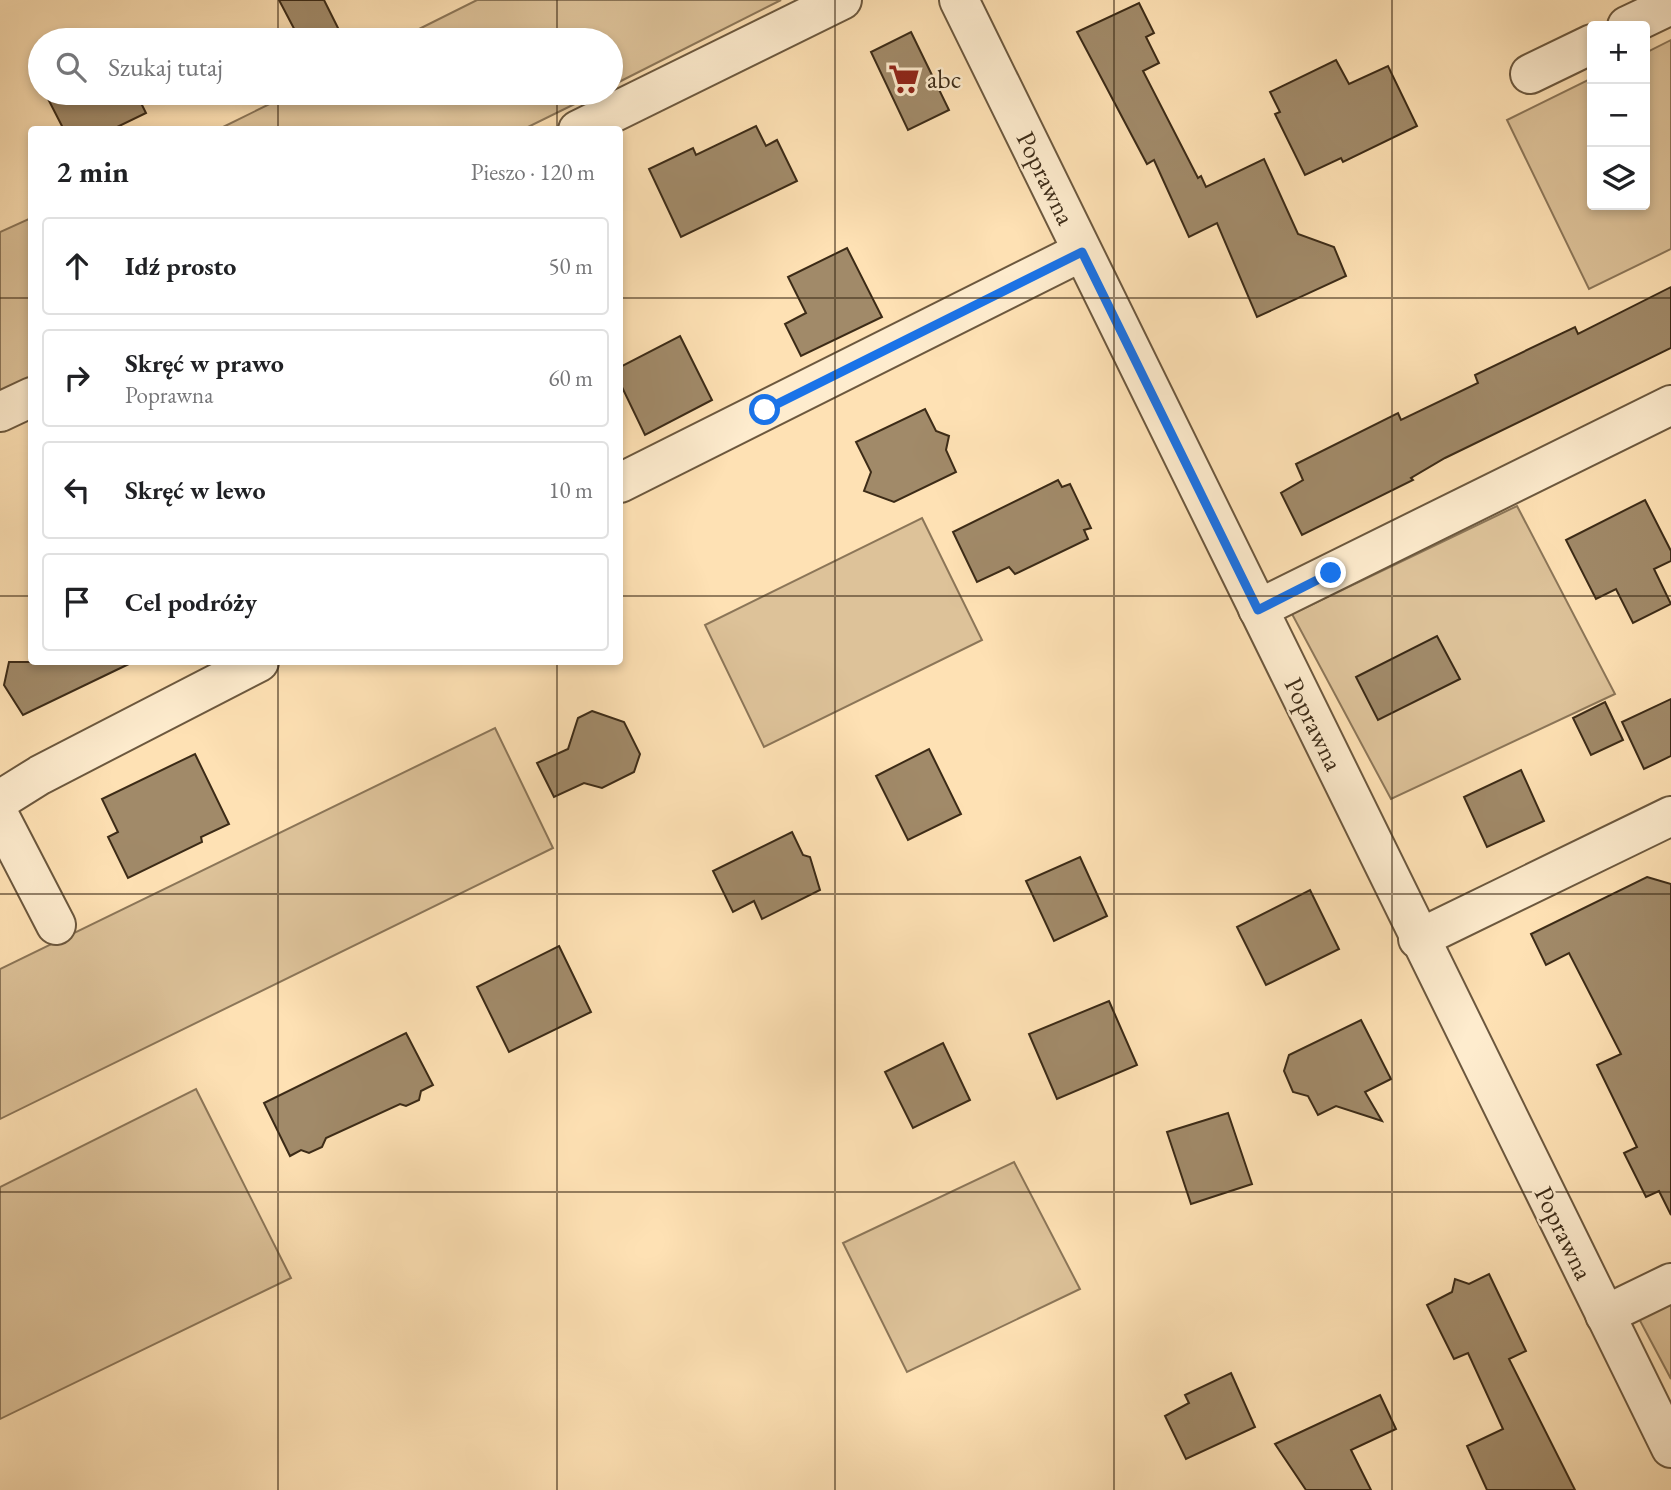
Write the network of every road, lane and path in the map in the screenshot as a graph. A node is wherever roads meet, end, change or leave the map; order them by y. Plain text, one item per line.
1 (842, 0) edge
2 (959, 0) edge
3 (1671, 5) edge
4 (1638, 21) edge
5 (1587, 46) edge
6 (1530, 74) dead end
7 (586, 126) edge
8 (1082, 252) junction
9 (28, 399) edge
10 (1671, 405) edge
11 (0, 412) edge
12 (623, 482) edge
13 (1258, 610) junction
14 (254, 665) edge
15 (0, 800) edge
16 (1671, 816) edge
17 (0, 817) edge
18 (56, 925) dead end
19 (1418, 939) junction
20 (1671, 1283) edge
21 (1605, 1315) junction
22 (1671, 1448) edge

1 - 7 street
2 - 8 street, Poprawna
3 - 4 street
5 - 6 street
8 - 12 street
8 - 13 street, Poprawna
9 - 11 street
10 - 13 street
13 - 19 street, Poprawna
14 - 15 street
16 - 19 street
17 - 18 street
19 - 21 street, Poprawna
20 - 21 street
21 - 22 street, Poprawna

